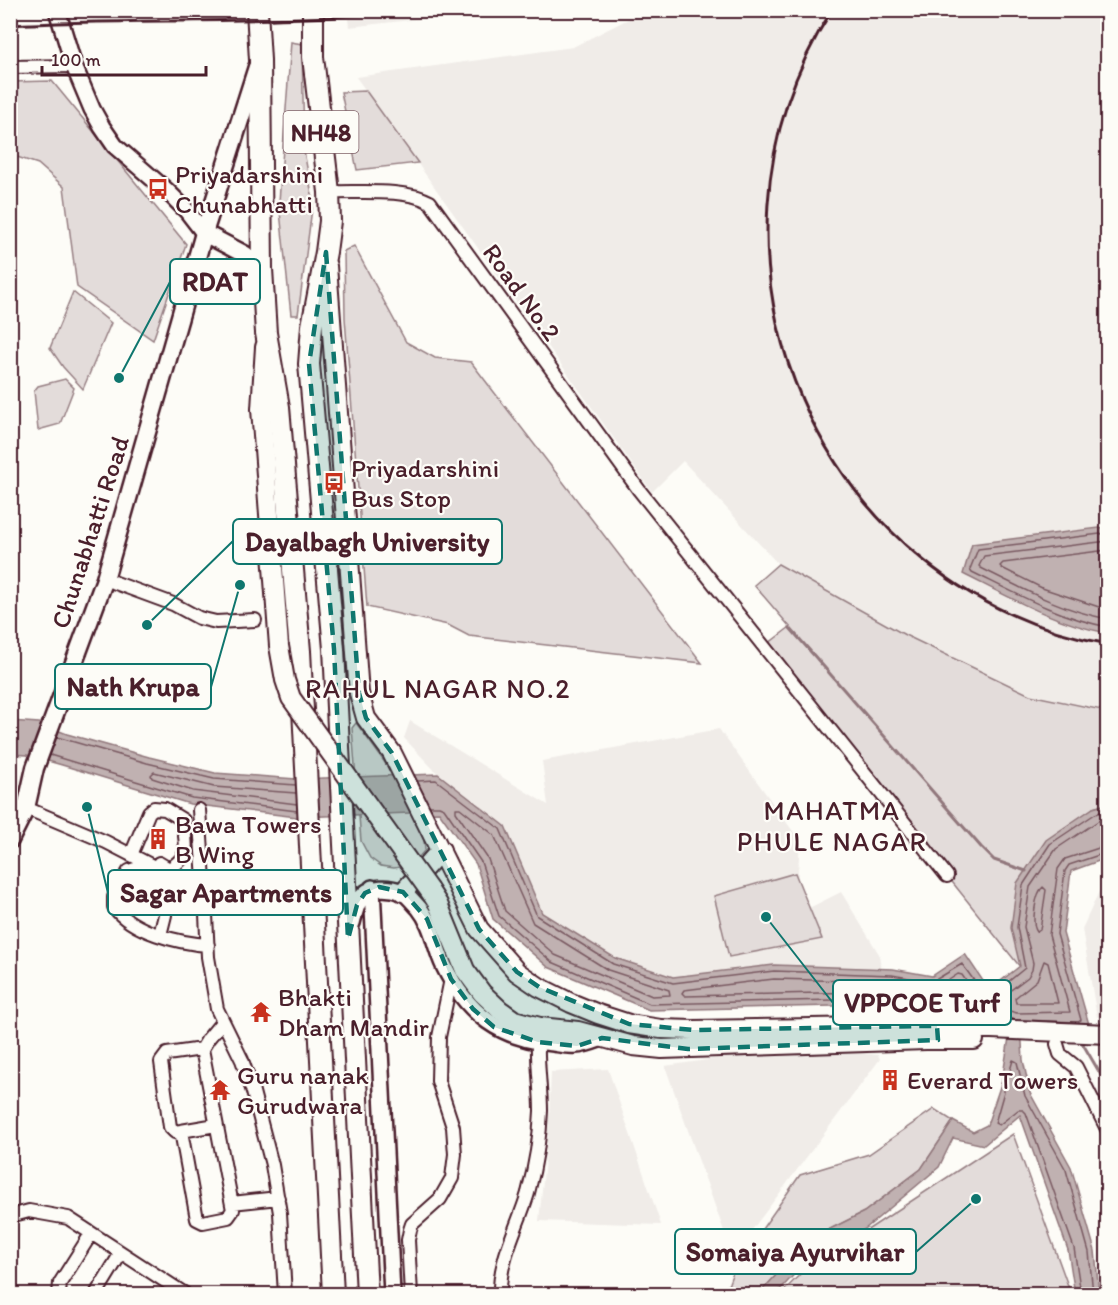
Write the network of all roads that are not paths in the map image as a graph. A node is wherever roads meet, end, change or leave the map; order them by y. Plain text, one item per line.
1 (57, 10) edge
2 (257, 10) edge
3 (313, 10) edge
4 (260, 60) junction
5 (74, 66) junction
6 (10, 67) edge
7 (329, 192) junction
8 (204, 233) junction
9 (326, 252) junction
10 (262, 269) junction
11 (266, 333) junction
12 (105, 579) junction
13 (255, 620) dead end
14 (334, 650) junction
15 (366, 718) junction
16 (26, 808) junction
17 (199, 810) dead end
18 (185, 837) junction
19 (201, 837) junction
20 (10, 840) edge
21 (441, 850) junction
22 (132, 853) junction
23 (947, 876) dead end
24 (164, 877) junction
25 (372, 888) junction
26 (179, 890) dead end
27 (205, 892) junction
28 (403, 892) junction
29 (165, 915) dead end
30 (160, 934) junction
31 (348, 939) junction
32 (208, 945) junction
33 (451, 979) junction
34 (222, 1022) junction
35 (938, 1033) junction
36 (602, 1038) junction
37 (1066, 1040) junction
38 (1103, 1040) edge
39 (537, 1042) junction
40 (202, 1049) junction
41 (216, 1125) junction
42 (181, 1131) junction
43 (1107, 1131) edge
44 (278, 1198) junction
45 (232, 1203) junction
46 (10, 1216) edge
47 (91, 1234) junction
48 (121, 1253) junction
49 (179, 1293) edge
50 (59, 1294) edge
51 (96, 1294) edge
52 (285, 1294) edge
53 (333, 1294) edge
54 (367, 1294) edge
55 (392, 1294) edge
56 (411, 1294) edge
57 (500, 1294) edge

1 - 5 street
2 - 4 highway, NH48
3 - 7 highway, NH48
4 - 8 main road, Chunabhatti Road
4 - 10 highway, NH48
5 - 6 street
5 - 8 street
7 - 9 highway, NH48
7 - 23 street, Road No.2
8 - 10 main road
8 - 12 main road, Chunabhatti Road
9 - 14 highway
9 - 15 main road
10 - 11 highway, NH48
11 - 36 main road, bridge
11 - 53 highway
12 - 13 street
12 - 16 main road, Chunabhatti Road
14 - 15 main road
14 - 31 highway, bridge
15 - 21 main road
16 - 20 main road, Chunabhatti Road
16 - 22 street
17 - 19 street
18 - 19 street
18 - 22 street
18 - 22 street
19 - 27 street
21 - 28 main road
21 - 35 main road
22 - 24 street
24 - 26 street
24 - 27 street
24 - 30 street
25 - 28 street
25 - 31 street
25 - 55 street
27 - 32 street
28 - 33 street
29 - 30 street
30 - 32 street
31 - 54 highway
32 - 34 street
33 - 39 street
33 - 56 street
34 - 40 street
34 - 44 street
35 - 36 main road
35 - 37 main road
36 - 39 street
37 - 38 main road
37 - 43 street
39 - 57 street
40 - 41 street
40 - 42 street
41 - 42 street
41 - 45 street
42 - 45 street
44 - 45 street
44 - 52 street
46 - 47 street
47 - 48 street
47 - 50 street
48 - 49 street
48 - 51 street

